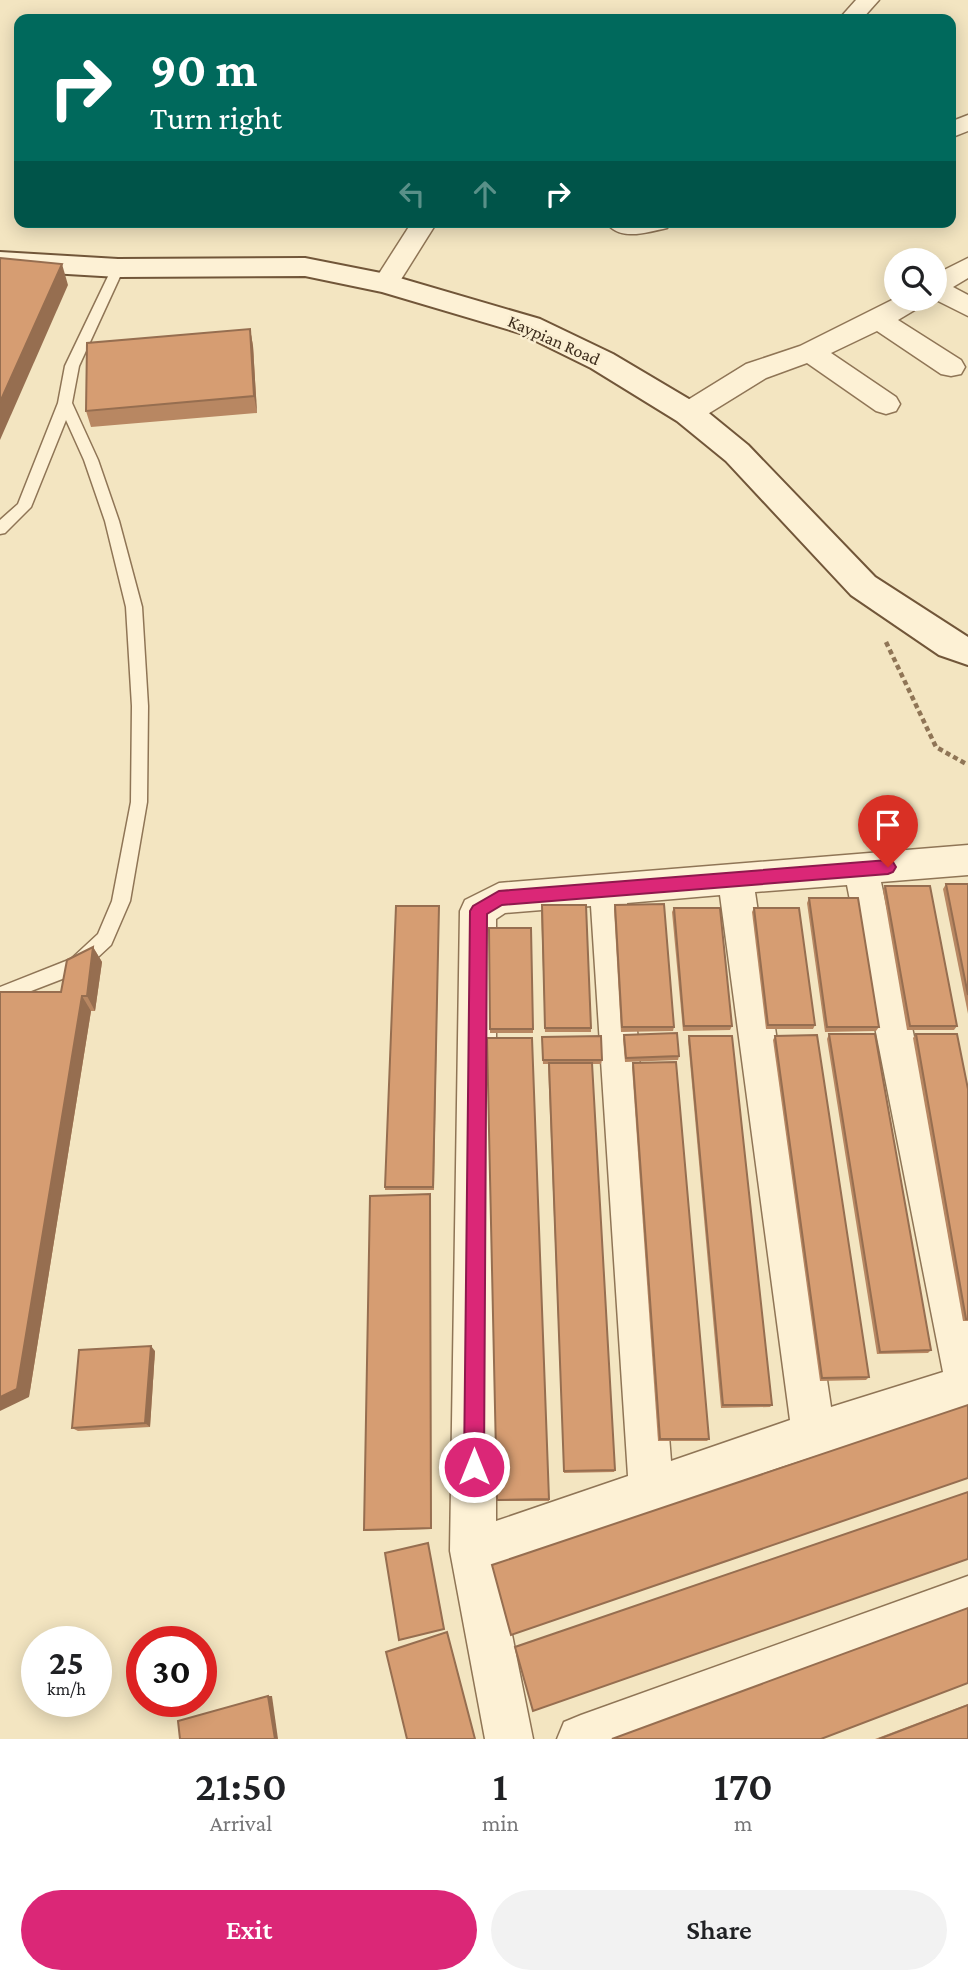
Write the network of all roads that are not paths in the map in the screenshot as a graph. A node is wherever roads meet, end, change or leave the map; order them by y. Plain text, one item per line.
1 (868, 0) edge
2 (855, 14) edge
3 (421, 228) edge
4 (0, 261) edge
5 (968, 266) edge
6 (118, 268) junction
7 (386, 283) junction
8 (968, 307) edge
9 (893, 311) edge
10 (878, 320) junction
11 (810, 352) junction
12 (951, 367) dead end
13 (65, 403) junction
14 (886, 404) dead end
15 (688, 413) junction
16 (0, 529) edge
17 (968, 651) edge
18 (968, 860) edge
19 (861, 869) junction
20 (735, 879) junction
21 (607, 889) junction
22 (0, 995) edge
23 (967, 1386) edge
24 (813, 1432) junction
25 (651, 1491) junction
26 (473, 1551) junction
27 (968, 1599) edge
28 (509, 1739) edge
29 (581, 1739) edge

1 - 2 street
3 - 7 street
4 - 6 main road, Kaypian Road
5 - 8 street
6 - 7 main road, Kaypian Road
6 - 13 lane
7 - 15 main road, Kaypian Road
9 - 10 street
10 - 11 street
10 - 12 street
11 - 14 street
11 - 15 street
13 - 16 lane
13 - 22 lane
15 - 17 main road, Kaypian Road
18 - 19 street
19 - 20 street
19 - 23 street
20 - 21 street
20 - 24 street
21 - 25 street
21 - 26 street
23 - 24 street
24 - 25 street
25 - 26 street
26 - 28 street
27 - 29 street

